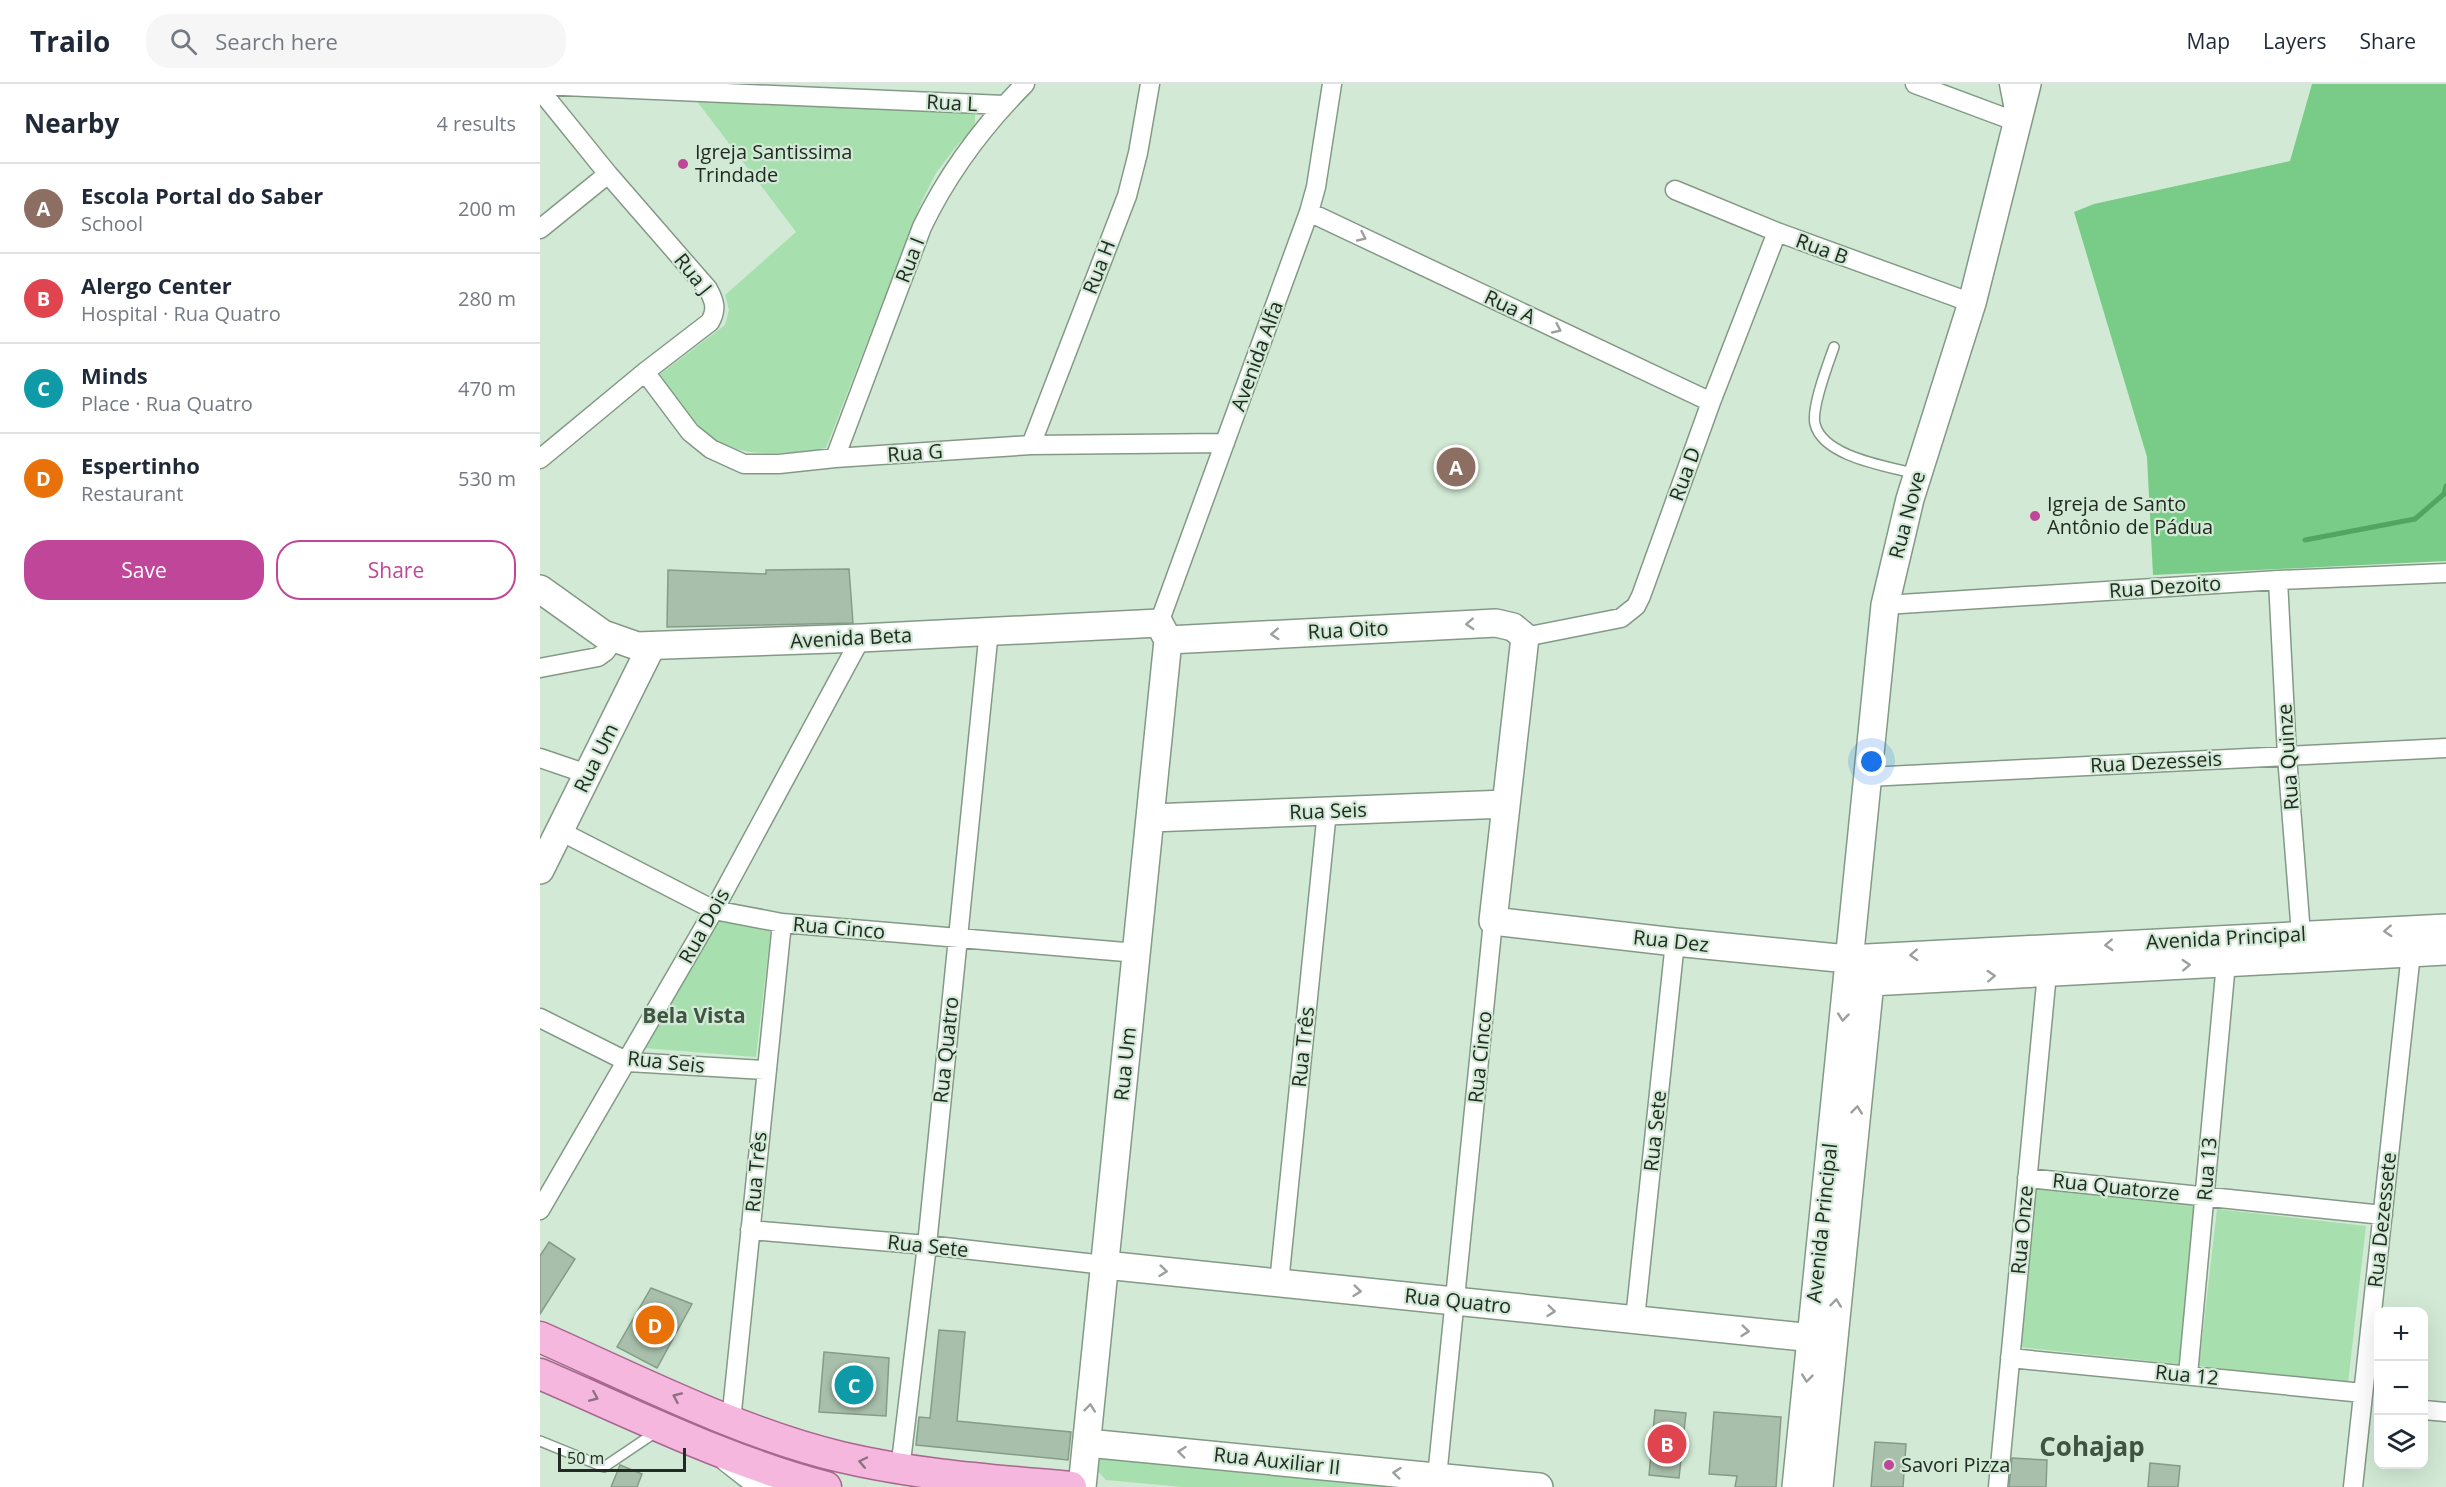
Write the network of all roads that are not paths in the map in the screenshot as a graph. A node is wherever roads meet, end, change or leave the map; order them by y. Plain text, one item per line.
1 (1025, 84) edge
2 (1150, 84) edge
3 (1332, 84) edge
4 (1914, 84) edge
5 (2009, 84) edge
6 (2027, 84) edge
7 (540, 85) edge
8 (649, 86) edge
9 (540, 90) edge
10 (1004, 105) junction
11 (2017, 122) junction
12 (608, 174) junction
13 (1674, 190) dead end
14 (1309, 212) junction
15 (540, 229) edge
16 (1777, 232) junction
17 (1972, 303) junction
18 (1834, 347) dead end
19 (645, 372) junction
20 (1711, 402) junction
21 (1225, 443) junction
22 (1031, 446) junction
23 (836, 458) junction
24 (540, 459) edge
25 (1918, 475) junction
26 (2446, 573) edge
27 (2278, 580) junction
28 (540, 589) edge
29 (1885, 605) junction
30 (990, 630) junction
31 (1164, 632) junction
32 (1525, 636) junction
33 (861, 638) junction
34 (614, 640) junction
35 (651, 647) junction
36 (540, 668) edge
37 (2446, 748) edge
38 (2288, 756) junction
39 (540, 758) edge
40 (587, 774) junction
41 (1867, 777) junction
42 (1506, 804) junction
43 (1327, 811) junction
44 (1151, 818) junction
45 (560, 831) junction
46 (540, 870) edge
47 (714, 910) junction
48 (1493, 921) junction
49 (782, 923) junction
50 (2446, 928) edge
51 (2301, 934) junction
52 (958, 939) junction
53 (1675, 942) junction
54 (2354, 944) junction
55 (2446, 951) edge
56 (1137, 953) junction
57 (2411, 953) junction
58 (1848, 959) junction
59 (2226, 963) junction
60 (2047, 973) junction
61 (1870, 982) junction
62 (540, 1018) edge
63 (628, 1062) junction
64 (765, 1070) junction
65 (2027, 1178) junction
66 (2205, 1196) junction
67 (540, 1210) edge
68 (2383, 1215) junction
69 (750, 1230) junction
70 (927, 1245) junction
71 (1105, 1264) junction
72 (1279, 1283) junction
73 (1456, 1301) junction
74 (1635, 1319) junction
75 (540, 1337) edge
76 (1822, 1339) junction
77 (2010, 1358) junction
78 (540, 1374) edge
79 (2188, 1375) junction
80 (2368, 1401) edge
81 (2428, 1410) edge
82 (2446, 1412) edge
83 (731, 1421) junction
84 (663, 1426) junction
85 (540, 1441) edge
86 (1087, 1443) junction
87 (716, 1450) junction
88 (900, 1470) junction
89 (1437, 1477) junction
90 (1055, 1486) edge
91 (765, 1487) edge
92 (826, 1487) edge
93 (1082, 1487) edge
94 (1539, 1487) edge
95 (1797, 1487) edge
96 (1819, 1487) edge
97 (1998, 1487) edge
98 (2353, 1487) edge

1 - 10 street, Rua I
2 - 22 street, Rua H
3 - 14 street, Avenida Alfa
4 - 11 street
5 - 11 street
6 - 11 street, Rua Nove
7 - 8 street, Rua L
8 - 10 street, Rua L
9 - 12 street, Rua J
10 - 23 street, Rua I
11 - 17 street, Rua Nove
12 - 15 street
12 - 19 street, Rua J
13 - 16 street, Rua B
14 -> 20 street, Rua A
14 - 21 street, Avenida Alfa
16 - 17 street, Rua B
16 - 20 street, Rua D
17 - 25 street, Rua Nove
18 - 25 lane
19 - 23 street, Rua G
19 - 24 street, Rua J
20 - 32 street, Rua D
21 - 22 street, Rua G
21 - 31 street, Avenida Alfa
22 - 23 street, Rua G
25 - 29 street, Rua Nove
26 - 27 street, Rua Dezoito
27 - 29 street, Rua Dezoito
27 - 38 street, Rua Quinze
28 - 34 street, Avenida Beta
29 - 41 street, Rua Nove
30 - 31 street, Avenida Beta
30 - 33 street, Avenida Beta
30 - 52 street, Rua Quatro
32 -> 31 street, Rua Oito
31 - 44 street, Rua Um
32 - 42 street, Rua Cinco
33 - 35 street, Avenida Beta
33 - 47 street, Rua Dois
34 - 35 street, Avenida Beta
34 - 36 street
35 - 40 street, Rua Um
37 - 38 street, Rua Dezesseis
38 - 41 street, Rua Dezesseis
38 - 51 street, Rua Quinze
39 - 40 street
40 - 45 street, Rua Um
41 - 58 street, Rua Nove
42 - 43 street, Rua Seis
42 - 48 street, Rua Cinco
43 - 44 street, Rua Seis
43 - 72 street, Rua Três
44 - 56 street, Rua Um
45 - 46 street, Rua Um
45 - 47 street, Rua Cinco
47 - 49 street, Rua Cinco
47 - 63 street, Rua Dois
48 - 53 street, Rua Dez
48 - 73 street, Rua Cinco
49 - 52 street, Rua Cinco
49 - 64 street, Rua Três
50 -> 54 street, Avenida Principal
51 - 54 street, Avenida Principal
51 -> 58 street, Avenida Principal
52 - 56 street, Rua Cinco
52 - 70 street, Rua Quatro
53 - 58 street, Rua Dez
53 - 74 street, Rua Sete
54 - 57 street, Avenida Principal
54 - 59 street, Avenida Principal
55 - 57 street, Avenida Principal
56 - 71 street, Rua Um
57 - 68 street, Rua Dezessete
58 - 61 street
58 -> 76 street, Avenida Principal
60 -> 59 street, Avenida Principal
59 - 66 street, Rua 13
61 -> 60 street, Avenida Principal
60 - 65 street, Rua Onze
76 -> 61 street, Avenida Principal
62 - 63 street, Rua Seis
63 - 64 street, Rua Seis
63 - 67 street, Rua Dois
64 - 69 street, Rua Três
65 - 66 street, Rua Quatorze
65 - 77 street, Rua Onze
66 - 68 street, Rua Quatorze
66 - 79 street, Rua 13
68 - 80 street, Rua Dezessete
69 - 70 street, Rua Sete
69 - 83 street, Rua Três
70 - 71 street, Rua Sete
70 - 88 street, Rua Quatro
71 -> 72 street, Rua Quatro
86 -> 71 street, Rua Um
72 -> 73 street, Rua Quatro
73 -> 74 street, Rua Quatro
73 - 89 street, Rua Cinco
74 -> 76 street, Rua Quatro
83 -> 75 main road
76 -> 95 street, Avenida Principal
76 - 96 street, Avenida Principal
77 - 79 street, Rua 12
77 - 97 street, Rua Onze
78 -> 84 main road
79 - 80 street, Rua 12
80 - 98 street, Rua Dezessete
81 - 82 street
88 -> 83 main road
84 - 85 lane
84 - 87 main road
89 -> 86 street, Rua Auxiliar II
86 - 93 street, Rua Um
87 - 91 street
87 - 92 main road
88 - 90 main road
89 - 94 street, Rua Auxiliar II

